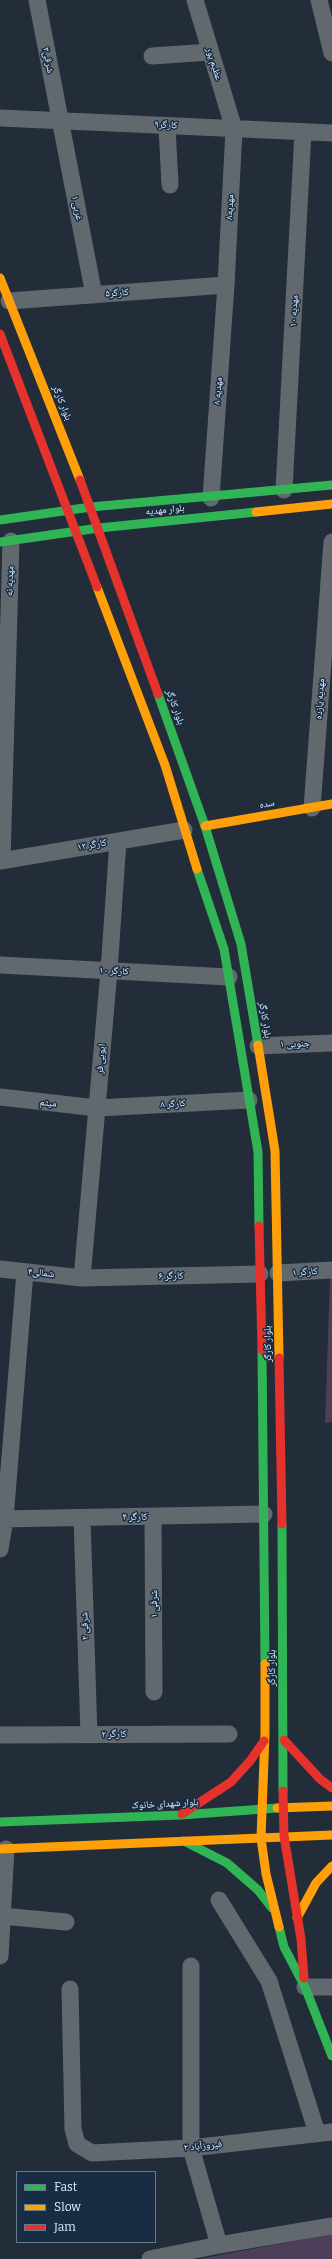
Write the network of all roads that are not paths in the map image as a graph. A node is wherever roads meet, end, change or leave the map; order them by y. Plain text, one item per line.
1 (37, 0) edge
2 (195, 0) edge
3 (318, 0) edge
4 (210, 52) junction
5 (332, 53) edge
6 (152, 56) dead end
7 (0, 118) edge
8 (59, 120) junction
9 (167, 126) junction
10 (234, 129) junction
11 (303, 132) junction
12 (332, 134) edge
13 (170, 185) dead end
14 (0, 278) edge
15 (226, 285) junction
16 (94, 295) junction
17 (9, 301) junction
18 (0, 334) edge
19 (38, 403) junction
20 (332, 485) edge
21 (284, 490) junction
22 (211, 498) junction
23 (246, 503) junction
24 (332, 504) edge
25 (91, 507) junction
26 (69, 510) junction
27 (0, 520) edge
28 (99, 528) junction
29 (77, 532) junction
30 (6, 542) edge
31 (332, 542) edge
32 (332, 804) edge
33 (312, 808) junction
34 (205, 826) junction
35 (184, 830) junction
36 (118, 841) junction
37 (1, 861) edge
38 (0, 965) edge
39 (109, 970) junction
40 (229, 977) junction
41 (332, 1043) edge
42 (258, 1046) junction
43 (0, 1097) edge
44 (249, 1100) junction
45 (97, 1108) junction
46 (0, 1269) edge
47 (332, 1270) edge
48 (25, 1272) junction
49 (278, 1273) junction
50 (260, 1274) junction
51 (82, 1278) junction
52 (264, 1514) junction
53 (153, 1516) junction
54 (82, 1518) junction
55 (3, 1519) edge
56 (0, 1549) edge
57 (154, 1692) dead end
58 (89, 1734) junction
59 (229, 1734) dead end
60 (0, 1735) edge
61 (284, 1740) junction
62 (264, 1741) junction
63 (332, 1788) edge
64 (332, 1806) edge
65 (283, 1807) junction
66 (261, 1808) junction
67 (181, 1815) junction
68 (0, 1822) edge
69 (332, 1835) edge
70 (284, 1836) junction
71 (261, 1838) junction
72 (183, 1840) junction
73 (3, 1849) edge
74 (332, 1866) edge
75 (219, 1900) dead end
76 (275, 1912) junction
77 (2, 1916) junction
78 (297, 1918) junction
79 (66, 1922) dead end
80 (0, 1956) edge
81 (191, 1966) dead end
82 (305, 1987) junction
83 (332, 1987) edge
84 (70, 1989) dead end
85 (332, 2056) edge
86 (325, 2133) edge
87 (191, 2148) junction
88 (332, 2226) edge
89 (219, 2244) junction
90 (150, 2259) edge

1 - 8 street, شرقی۲
2 - 4 street, عظیم پور
3 - 5 street
4 - 6 street
4 - 10 street, عظیم پور
7 - 8 street, کارگر۹
8 - 9 street, کارگر۹
8 - 16 street, ۱ غربی
9 - 10 street, کارگر۹
9 - 13 street
10 - 11 street, کارگر۹
10 - 15 street, مهدیه۸
11 - 12 street, کارگر۹
11 - 21 street, مهدیه ۱۰
14 - 17 main road, بلوار کارگر
15 - 16 street, کارگر۵
15 - 22 street, مهدیه ۸
16 - 17 street, کارگر۵
17 - 19 main road, بلوار کارگر
18 - 19 main road, بلوار کارگر
19 - 25 main road, بلوار کارگر
19 - 26 main road, بلوار کارگر
20 - 21 main road, بلوار مهدیه
21 - 23 main road, بلوار مهدیه
22 - 23 main road, بلوار مهدیه
22 - 25 main road, بلوار مهدیه
23 - 24 main road, بلوار مهدیه
23 - 28 main road, بلوار مهدیه
25 - 26 main road, بلوار مهدیه
25 - 28 main road, بلوار کارگر
26 - 27 main road, بلوار مهدیه
26 - 29 main road, بلوار کارگر
28 - 29 main road, بلوار مهدیه
28 - 34 main road, بلوار کارگر
29 - 30 main road, بلوار مهدیه
29 - 35 main road, بلوار کارگر
30 - 37 street, مهدیه نه
31 - 33 street, مهدیه یازده
32 - 33 main road, سده
33 - 34 main road, سده
34 - 42 main road, بلوار کارگر
35 - 36 street, کارگر ۱۲
35 - 40 main road, بلوار کارگر
36 - 37 street, کارگر ۱۲
36 - 39 street, ایوبی فر
38 - 39 street, کارگر ۱۰
39 - 40 street, کارگر ۱۰
39 - 45 street, ایوبی فر
40 - 44 main road, بلوار کارگر
41 - 42 street, ۱ جنوبی
42 - 49 main road, بلوار کارگر
43 - 45 street, میثم
44 - 45 street, کارگر ۸
44 - 50 main road, بلوار کارگر
45 - 51 street, ایوبی فر
46 - 48 street, شمالی۴
47 - 49 street, کارگر ۱
48 - 51 street, شمالی۴
48 - 55 street
49 - 61 main road, بلوار کارگر
50 - 51 street, کارگر ۶
50 - 52 main road, بلوار کارگر
52 - 53 street, کارگر ۴
52 - 62 main road, بلوار کارگر
53 - 54 street, کارگر ۴
53 - 57 street, شرقی ۱
54 - 55 street, کارگر ۴
54 - 58 street, شرقی ۲
55 - 56 street
58 - 59 street, کارگر ۲
58 - 60 street, کارگر ۲
61 - 63 main road
61 - 65 main road, بلوار کارگر
62 - 66 main road, بلوار کارگر
62 - 67 main road
64 - 65 main road, بلوار شهدای خانوک
65 - 66 main road, بلوار شهدای خانوک
65 - 70 main road, بلوار کارگر
66 - 67 main road, بلوار شهدای خانوک
66 - 71 main road, بلوار کارگر
67 - 68 main road, بلوار شهدای خانوک
69 - 70 main road
70 - 71 main road
70 - 78 main road, بلوار کارگر
71 - 72 main road
71 - 76 main road, بلوار کارگر
72 - 73 main road
72 - 76 main road
73 - 77 street
74 - 78 main road
75 - 86 street
76 - 82 main road, بلوار کارگر
77 - 79 street
77 - 80 street
78 - 82 main road, بلوار کارگر
81 - 87 street
82 - 83 street
82 - 85 main road
84 - 87 street, فیروزآباد ۲
86 - 87 street, فیروزآباد ۲
87 - 89 street
88 - 89 street
89 - 90 street

